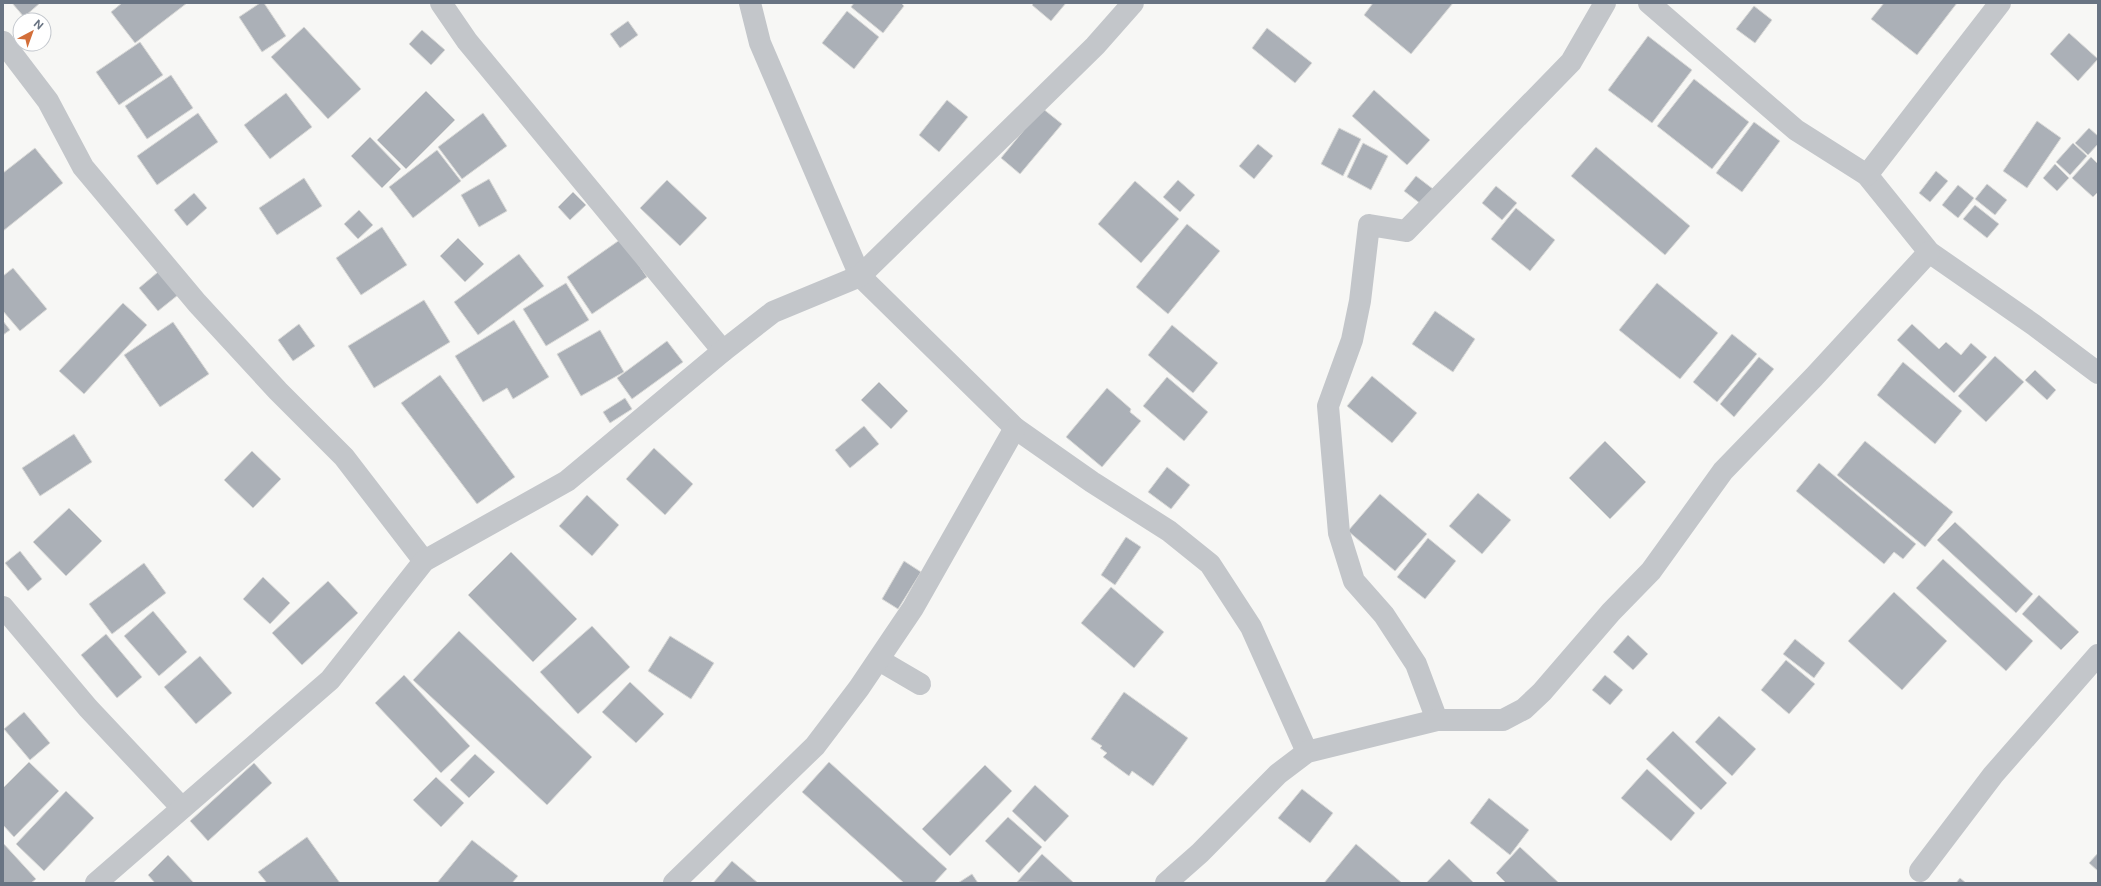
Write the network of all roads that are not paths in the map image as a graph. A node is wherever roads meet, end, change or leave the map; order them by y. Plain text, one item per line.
1 (441, 3) edge
2 (750, 3) edge
3 (1133, 3) edge
4 (1605, 3) edge
5 (1649, 3) edge
6 (2000, 3) edge
7 (3, 42) edge
8 (1867, 175) junction
9 (1929, 252) junction
10 (860, 276) junction
11 (723, 351) junction
12 (2096, 367) edge
13 (1015, 428) junction
14 (424, 561) junction
15 (3, 607) edge
16 (2098, 655) edge
17 (879, 660) junction
18 (920, 684) dead end
19 (1437, 720) junction
20 (1307, 752) junction
21 (182, 808) junction
22 (1920, 872) dead end
23 (96, 883) edge
24 (674, 883) edge
25 (1166, 883) edge

1 - 11 street
2 - 10 street
3 - 10 street
4 - 19 street
5 - 8 street
6 - 8 street
7 - 14 street
8 - 9 street
9 - 12 street
9 - 19 street
10 - 11 street
10 - 13 street
11 - 14 street
13 - 17 street
13 - 20 street
14 - 21 street
15 - 21 street
16 - 22 street
17 - 18 street
17 - 24 street
19 - 20 street
20 - 25 street
21 - 23 street

